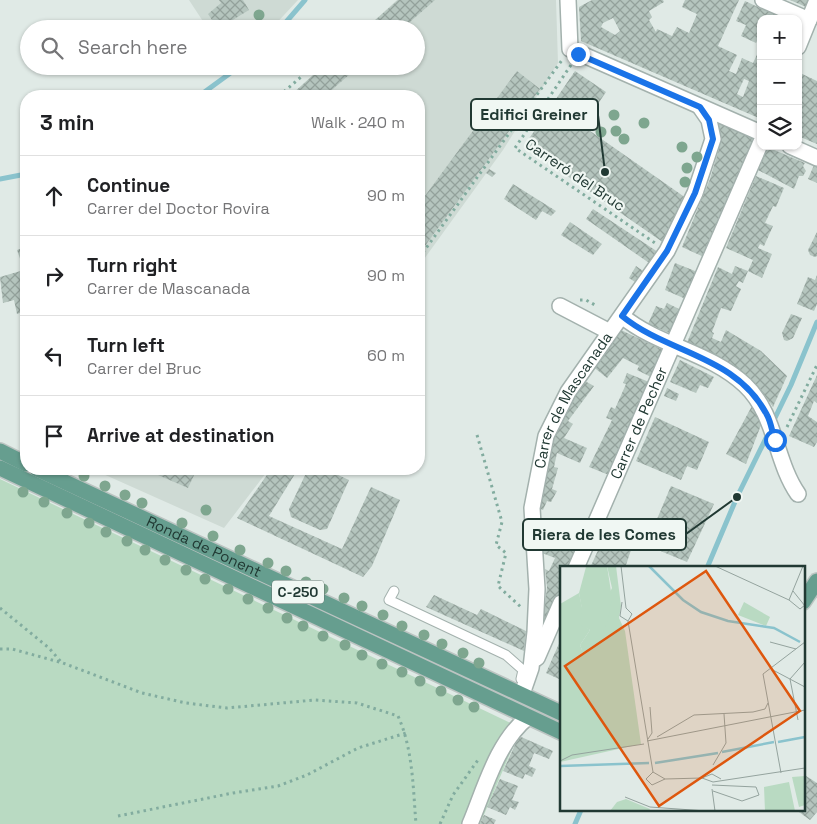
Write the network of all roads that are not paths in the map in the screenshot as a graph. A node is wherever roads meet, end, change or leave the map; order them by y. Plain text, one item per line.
1 (763, 0) edge
2 (817, 0) edge
3 (571, 2) edge
4 (813, 22) edge
5 (802, 40) edge
6 (700, 107) junction
7 (757, 131) edge
8 (758, 150) edge
9 (799, 150) edge
10 (817, 158) edge
11 (560, 306) dead end
12 (622, 316) junction
13 (606, 330) dead end
14 (673, 344) junction
15 (0, 451) edge
16 (20, 461) edge
17 (0, 468) edge
18 (50, 475) edge
19 (798, 494) dead end
20 (577, 566) edge
21 (817, 581) edge
22 (394, 591) dead end
23 (804, 600) edge
24 (560, 605) edge
25 (518, 692) junction
26 (560, 713) edge
27 (528, 717) junction
28 (560, 732) edge
29 (470, 824) edge

1 - 4 street
2 - 4 street
3 - 6 street
4 - 5 street
6 - 7 street
6 - 12 street, Carrer de Mascanada
8 - 14 street, Carrer de Pecher
9 - 10 street
11 - 13 street
12 - 14 street
12 - 25 street, Carrer de Mascanada
14 - 19 street
14 - 20 street, Carrer de Pecher
15 - 16 main road
17 - 27 main road, C-250
18 - 25 main road, Ronda de Ponent / C-250
21 - 23 main road
22 - 25 lane
24 - 25 street
25 - 26 main road, Ronda de Ponent / C-250
27 - 28 main road, C-250
27 - 29 street

